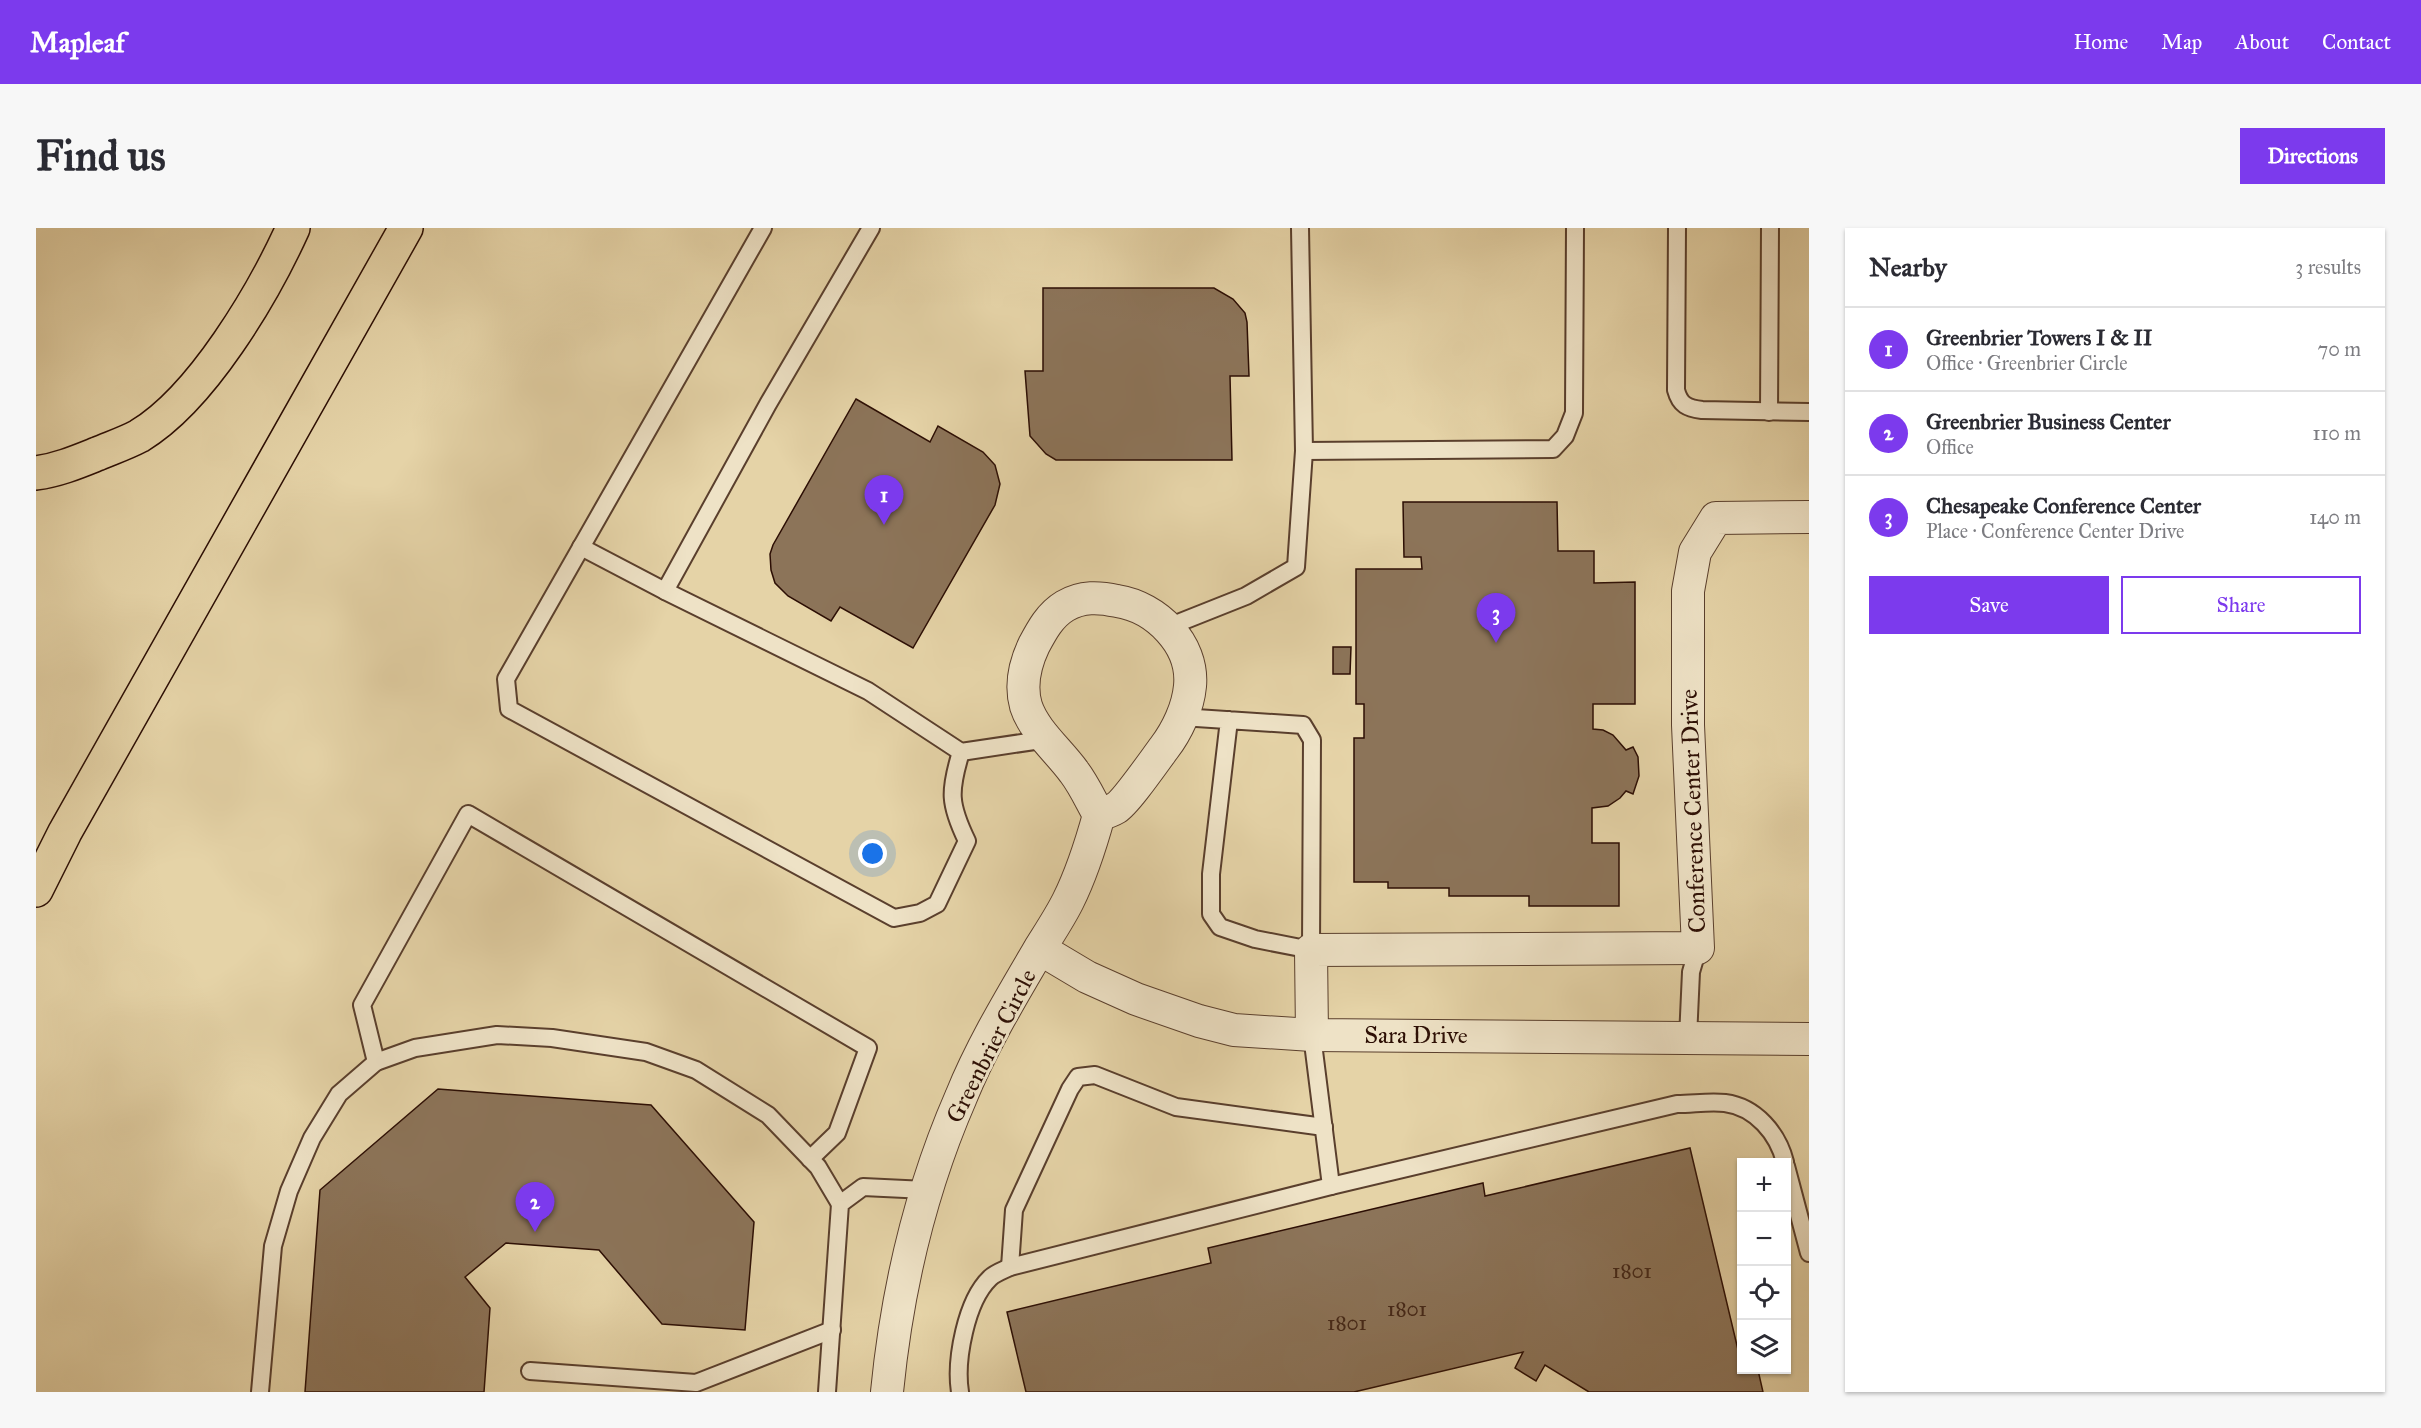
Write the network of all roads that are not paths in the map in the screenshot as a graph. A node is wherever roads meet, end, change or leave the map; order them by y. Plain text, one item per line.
1 (293, 228) edge
2 (406, 228) edge
3 (763, 228) edge
4 (871, 228) edge
5 (1300, 228) edge
6 (1575, 228) edge
7 (1677, 228) edge
8 (1770, 228) edge
9 (1768, 412) junction
10 (1809, 412) edge
11 (1304, 451) junction
12 (36, 473) edge
13 (1809, 517) edge
14 (581, 547) junction
15 (665, 591) junction
16 (1168, 627) junction
17 (1181, 717) junction
18 (1229, 720) junction
19 (1048, 739) junction
20 (961, 752) junction
21 (1099, 815) junction
22 (36, 890) edge
23 (1698, 948) junction
24 (1040, 949) junction
25 (1311, 950) junction
26 (1312, 1035) junction
27 (1688, 1038) junction
28 (1809, 1039) edge
29 (376, 1062) junction
30 (1324, 1127) junction
31 (1784, 1158) edge
32 (810, 1159) junction
33 (1791, 1183) edge
34 (1331, 1186) junction
35 (926, 1190) junction
36 (840, 1204) junction
37 (1809, 1252) edge
38 (1010, 1267) junction
39 (832, 1330) junction
40 (530, 1371) dead end
41 (260, 1392) edge
42 (827, 1392) edge
43 (887, 1392) edge
44 (960, 1392) edge

1 - 12 highway
2 - 22 highway
3 - 14 lane
4 - 15 lane
5 - 11 lane
6 - 11 lane
7 - 9 lane
8 - 9 lane
9 - 10 lane
11 - 16 lane
13 - 23 street, Conference Center Drive
14 - 15 lane
14 - 20 lane
15 - 20 lane
16 - 17 street
16 - 19 street
17 - 18 lane
17 - 21 street
18 - 25 lane
18 - 25 lane
19 - 20 lane
19 - 21 street
21 - 24 street, Greenbrier Circle
23 - 25 street, Conference Center Drive
23 - 27 lane
24 - 26 street, Sara Drive
24 - 35 street, Greenbrier Circle
25 - 26 street
26 - 27 street, Sara Drive
26 - 30 lane
27 - 28 street, Sara Drive
29 - 32 lane
29 - 32 lane
29 - 41 lane
30 - 34 lane
30 - 38 lane
31 - 34 lane
32 - 36 lane
33 - 37 lane
34 - 38 lane
35 - 36 lane
35 - 43 street, Greenbrier Circle
36 - 39 lane
38 - 44 lane
39 - 40 lane
39 - 42 lane

